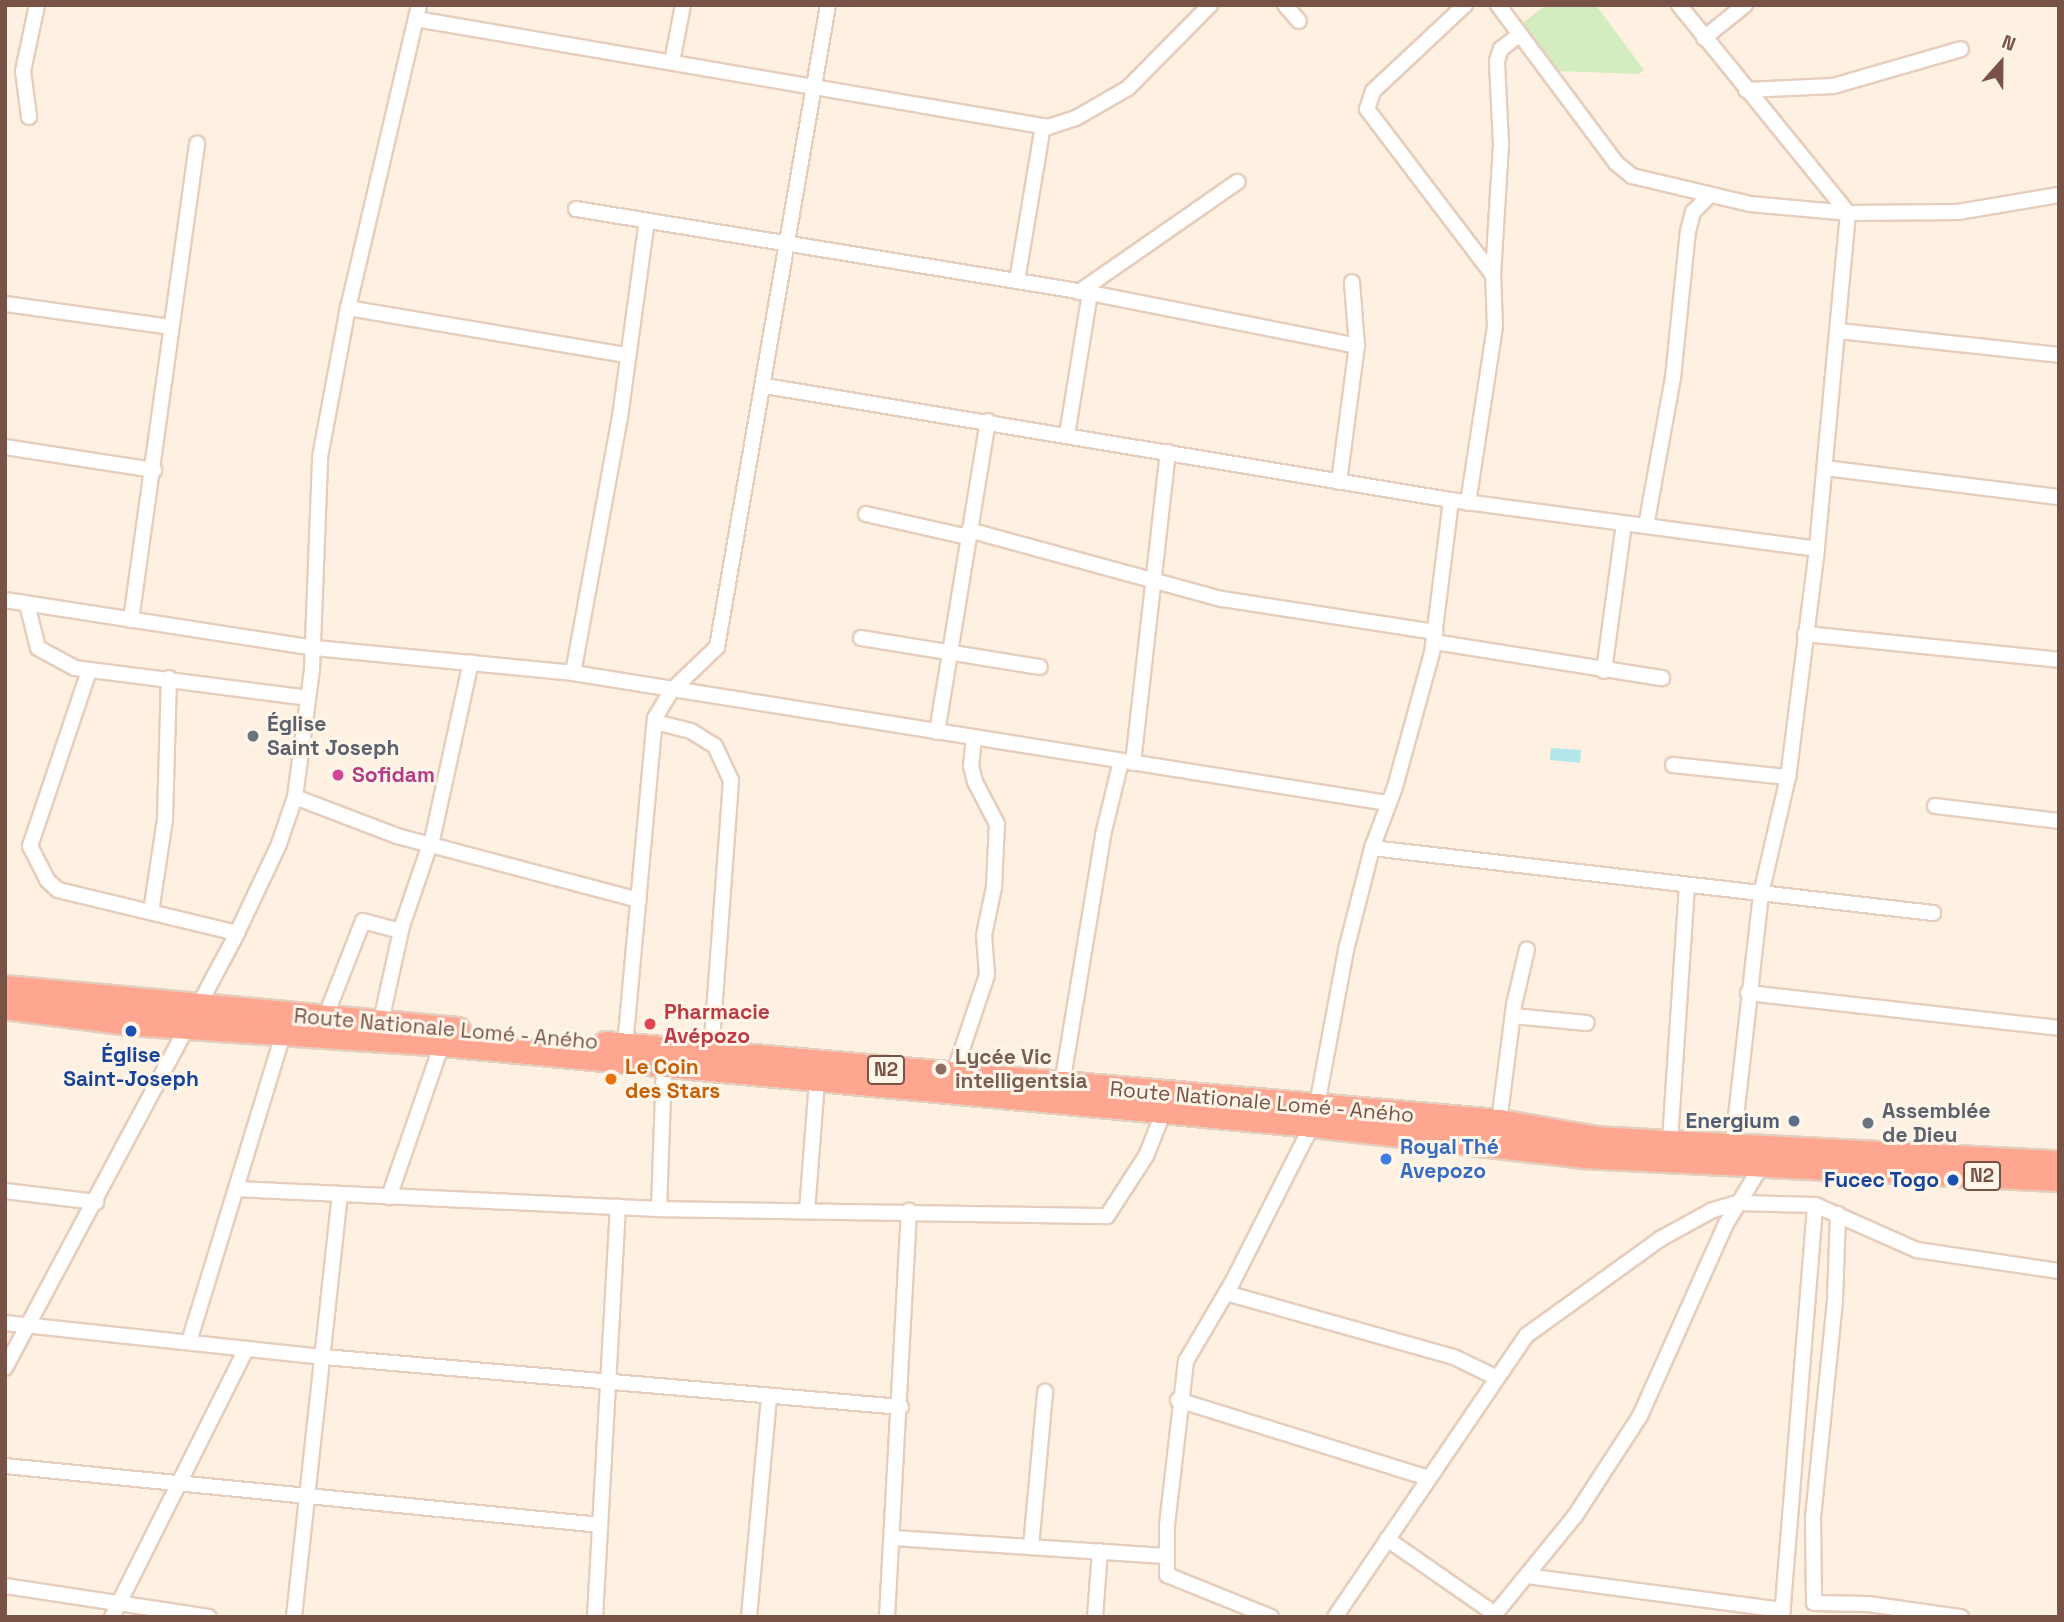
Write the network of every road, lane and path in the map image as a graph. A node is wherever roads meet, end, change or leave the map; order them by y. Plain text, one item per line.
1 (37, 5) edge
2 (683, 5) edge
3 (828, 5) edge
4 (1210, 5) edge
5 (1285, 5) edge
6 (1465, 5) edge
7 (1679, 5) edge
8 (1745, 5) edge
9 (1500, 6) edge
10 (417, 12) edge
11 (1299, 21) dead end
12 (1519, 35) junction
13 (1704, 38) junction
14 (1961, 49) dead end
15 (673, 62) junction
16 (816, 87) junction
17 (1746, 90) junction
18 (29, 117) dead end
19 (1043, 126) junction
20 (197, 144) dead end
21 (1237, 182) dead end
22 (1710, 195) junction
23 (2059, 195) edge
24 (576, 209) dead end
25 (1848, 213) junction
26 (647, 221) junction
27 (790, 245) junction
28 (1493, 275) junction
29 (1017, 281) junction
30 (1352, 282) dead end
31 (1084, 293) junction
32 (5, 304) edge
33 (348, 308) junction
34 (170, 327) junction
35 (1839, 331) junction
36 (1357, 346) junction
37 (627, 355) junction
38 (2059, 355) edge
39 (765, 386) junction
40 (988, 421) junction
41 (1067, 435) junction
42 (5, 447) edge
43 (1168, 452) junction
44 (1825, 468) junction
45 (154, 470) junction
46 (1339, 482) junction
47 (2059, 497) edge
48 (1451, 500) junction
49 (1468, 503) junction
50 (866, 514) dead end
51 (1624, 523) junction
52 (1646, 526) junction
53 (969, 533) junction
54 (1817, 549) junction
55 (1154, 581) junction
56 (5, 600) edge
57 (27, 604) junction
58 (131, 620) junction
59 (1805, 634) junction
60 (1435, 637) junction
61 (861, 638) dead end
62 (314, 648) junction
63 (949, 655) junction
64 (2059, 660) edge
65 (471, 662) junction
66 (1040, 667) dead end
67 (89, 671) junction
68 (1604, 671) junction
69 (573, 673) junction
70 (169, 678) junction
71 (1662, 678) dead end
72 (672, 690) junction
73 (309, 698) junction
74 (655, 722) junction
75 (937, 733) junction
76 (974, 738) junction
77 (1127, 762) junction
78 (1673, 765) dead end
79 (1788, 777) junction
80 (295, 797) junction
81 (1387, 803) junction
82 (1935, 807) dead end
83 (2059, 821) edge
84 (430, 844) junction
85 (1372, 848) junction
86 (1687, 886) junction
87 (1760, 894) junction
88 (639, 900) junction
89 (151, 912) junction
90 (1933, 912) dead end
91 (400, 931) junction
92 (237, 933) junction
93 (1527, 949) dead end
94 (5, 988) edge
95 (1748, 993) junction
96 (198, 1006) junction
97 (5, 1007) edge
98 (1513, 1016) junction
99 (325, 1018) junction
100 (382, 1021) junction
101 (1587, 1023) dead end
102 (183, 1028) junction
103 (2059, 1028) edge
104 (283, 1035) junction
105 (442, 1044) junction
106 (625, 1046) junction
107 (711, 1053) junction
108 (664, 1068) junction
109 (953, 1076) junction
110 (817, 1081) junction
111 (1062, 1084) junction
112 (1164, 1111) junction
113 (1314, 1115) junction
114 (1499, 1122) junction
115 (1670, 1141) junction
116 (1733, 1143) junction
117 (1765, 1156) junction
118 (2059, 1163) edge
119 (2059, 1180) edge
120 (236, 1189) junction
121 (5, 1191) edge
122 (340, 1195) junction
123 (389, 1197) junction
124 (96, 1202) junction
125 (1738, 1203) junction
126 (1815, 1205) junction
127 (618, 1207) junction
128 (659, 1209) junction
129 (807, 1211) junction
130 (909, 1211) junction
131 (1838, 1214) junction
132 (2059, 1271) edge
133 (1226, 1293) junction
134 (5, 1323) edge
135 (28, 1325) junction
136 (189, 1342) junction
137 (246, 1349) junction
138 (324, 1357) junction
139 (5, 1368) edge
140 (1495, 1377) junction
141 (609, 1382) junction
142 (1045, 1392) dead end
143 (769, 1396) junction
144 (1178, 1400) junction
145 (901, 1408) junction
146 (5, 1466) edge
147 (1428, 1478) junction
148 (178, 1484) junction
149 (310, 1494) junction
150 (600, 1525) junction
151 (893, 1538) junction
152 (1387, 1539) junction
153 (1031, 1546) junction
154 (1100, 1551) junction
155 (1165, 1556) junction
156 (1527, 1576) junction
157 (5, 1586) edge
158 (119, 1603) junction
159 (1783, 1614) edge
160 (1495, 1616) edge
161 (111, 1617) edge
162 (209, 1617) edge
163 (294, 1617) edge
164 (595, 1617) edge
165 (749, 1617) edge
166 (887, 1617) edge
167 (1095, 1617) edge
168 (1271, 1617) edge
169 (1335, 1617) edge
170 (1961, 1617) edge

1 - 18 street
2 - 15 street
3 - 16 street
4 - 19 street
5 - 11 street
6 - 28 street
7 - 13 street
8 - 13 street
9 - 12 street
10 - 15 street
10 - 33 street
12 - 22 street
12 - 28 street
13 - 17 street
14 - 17 street
15 - 16 street
16 - 19 street
16 - 27 street
17 - 25 street
19 - 29 street
20 - 34 street
21 - 31 street
22 - 25 street
22 - 52 street
23 - 25 street
24 - 26 street
25 - 35 street
26 - 27 street
26 - 37 street
27 - 29 street
27 - 39 street
28 - 49 street
29 - 31 street
30 - 36 street
31 - 36 street
31 - 41 street
32 - 34 street
33 - 37 street
33 - 62 street
34 - 45 street
35 - 38 street
35 - 44 street
36 - 46 street
37 - 69 street
39 - 40 street
39 - 72 street
40 - 41 street
40 - 53 street
41 - 43 street
42 - 45 street
43 - 46 street
43 - 55 street
44 - 47 street
44 - 54 street
45 - 58 street
46 - 48 street
48 - 49 street
48 - 60 street
49 - 51 street
50 - 53 street
51 - 52 street
51 - 68 street
52 - 54 street
53 - 55 street
53 - 63 street
54 - 59 street
55 - 60 street
55 - 77 street
56 - 57 street
57 - 58 street
57 - 67 street
58 - 62 street
59 - 64 street
59 - 79 street
60 - 68 street
60 - 81 street
61 - 63 street
62 - 65 street
62 - 73 street
63 - 66 street
63 - 75 street
65 - 69 street
65 - 84 street
67 - 70 street
67 - 89 street
68 - 71 street
69 - 72 street
70 - 73 street
70 - 89 street
72 - 74 street
72 - 75 street
73 - 80 street
74 - 88 street
74 - 107 street
75 - 76 street
76 - 77 street
76 - 109 street
77 - 81 street
77 - 111 street
78 - 79 street
79 - 87 street
80 - 84 street
80 - 92 street
81 - 85 street
82 - 83 street
84 - 88 street
84 - 91 street
85 - 86 street
85 - 113 street
86 - 87 street
86 - 115 street
87 - 90 street
87 - 95 street
88 - 106 street
89 - 92 street
91 - 99 street
91 - 100 street
92 - 96 street
93 - 98 street
94 - 96 highway, Route Nationale Lomé - Aného / N2
95 - 103 street
95 - 116 street
96 - 99 highway, Route Nationale Lomé - Aného / N2
96 - 102 street
97 - 102 highway, Route Nationale Lomé - Aného / N2
98 - 101 street
98 - 114 street
99 - 100 highway, Route Nationale Lomé - Aného / N2
100 - 106 highway, Route Nationale Lomé - Aného / N2
102 - 104 highway, Route Nationale Lomé - Aného / N2
102 - 124 street
104 - 105 highway, Route Nationale Lomé - Aného / N2
104 - 120 street
105 - 108 highway, Route Nationale Lomé - Aného / N2
105 - 123 street
106 - 107 highway, Route Nationale Lomé - Aného / N2
107 - 109 highway, Route Nationale Lomé - Aného / N2
108 - 110 highway, Route Nationale Lomé - Aného / N2
108 - 128 street
109 - 111 highway, Route Nationale Lomé - Aného / N2
110 - 112 highway, Route Nationale Lomé - Aného / N2
110 - 129 street
111 - 113 highway, Route Nationale Lomé - Aného / N2
112 - 113 highway, Route Nationale Lomé - Aného / N2
112 - 130 street
113 - 114 highway, Route Nationale Lomé - Aného / N2
113 - 117 highway, Route Nationale Lomé - Aného / N2
113 - 133 street
114 - 115 highway, Route Nationale Lomé - Aného / N2
115 - 116 highway, Route Nationale Lomé - Aného / N2
116 - 117 highway, Route Nationale Lomé - Aného / N2
117 - 118 highway, N2
117 - 119 highway, N2
117 - 125 street
120 - 122 street
120 - 136 street
121 - 124 street
122 - 123 street
122 - 138 street
123 - 127 street
124 - 135 street
125 - 126 street
125 - 140 street
125 - 156 street
126 - 131 street
126 - 159 street
127 - 128 street
127 - 141 street
128 - 129 street
129 - 130 street
130 - 145 street
131 - 132 street
131 - 170 street
133 - 140 street
133 - 144 street
134 - 135 street
135 - 136 street
135 - 139 street
136 - 137 street
137 - 138 street
137 - 148 street
138 - 141 street
138 - 149 street
140 - 147 street
141 - 143 street
141 - 150 street
142 - 153 street
143 - 145 street
143 - 165 street
144 - 147 street
144 - 155 street
145 - 151 street
146 - 148 street
147 - 152 street
148 - 149 street
148 - 158 street
149 - 150 street
149 - 163 street
150 - 164 street
151 - 153 street
151 - 166 street
152 - 160 street
152 - 169 street
153 - 154 street
154 - 155 street
154 - 167 street
155 - 168 street
156 - 159 street
156 - 160 street
157 - 158 street
158 - 161 street
158 - 162 street

